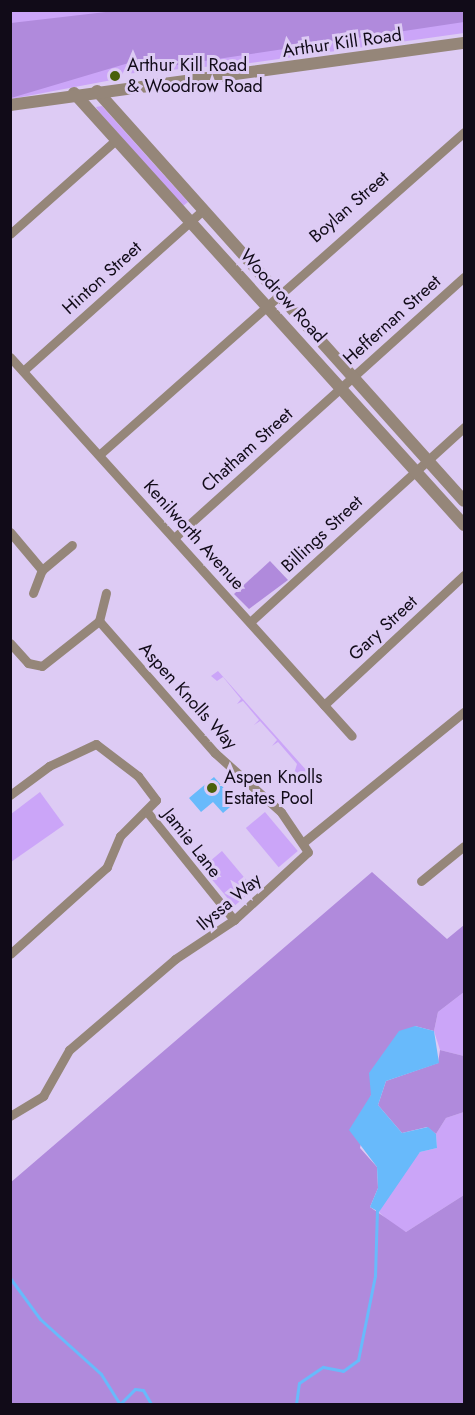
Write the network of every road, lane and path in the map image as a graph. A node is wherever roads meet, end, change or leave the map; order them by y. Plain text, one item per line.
1 (465, 43) edge
2 (96, 91) junction
3 (74, 93) junction
4 (10, 105) edge
5 (465, 132) edge
6 (116, 140) junction
7 (203, 210) junction
8 (190, 222) junction
9 (10, 234) edge
10 (465, 277) edge
11 (279, 292) junction
12 (266, 304) junction
13 (10, 357) edge
14 (23, 371) junction
15 (354, 376) junction
16 (341, 387) junction
17 (465, 427) edge
18 (99, 455) junction
19 (429, 459) junction
20 (417, 470) junction
21 (465, 501) edge
22 (465, 525) edge
23 (10, 532) edge
24 (174, 538) junction
25 (72, 545) dead end
26 (42, 570) junction
27 (465, 575) edge
28 (33, 593) dead end
29 (106, 593) dead end
30 (99, 621) junction
31 (250, 622) junction
32 (10, 643) edge
33 (324, 705) junction
34 (465, 712) edge
35 (352, 736) dead end
36 (10, 795) edge
37 (148, 813) junction
38 (305, 842) junction
39 (465, 846) edge
40 (421, 881) dead end
41 (234, 920) junction
42 (10, 954) edge
43 (10, 1116) edge

1 - 2 street, Arthur Kill Road
2 - 3 street, Arthur Kill Road
2 - 7 street, Woodrow Road
3 - 4 street, Arthur Kill Road
3 - 6 street, Woodrow Road
5 - 11 street, Boylan Street
6 - 8 street, Woodrow Road
6 - 9 street
7 - 8 street, Hinton Street
7 - 11 street, Woodrow Road
8 - 12 street, Woodrow Road
8 - 14 street, Hinton Street
10 - 15 street, Heffernan Street
11 - 12 street, Boylan Street
11 - 15 street, Woodrow Road
12 - 16 street, Woodrow Road
12 - 18 street
13 - 14 street, Kenilworth Avenue
14 - 18 street, Kenilworth Avenue
15 - 16 street, Heffernan Street
15 - 19 street, Woodrow Road
16 - 20 street, Woodrow Road
16 - 24 street, Chatham Street
17 - 19 street, Billings Street
18 - 24 street, Kenilworth Avenue
19 - 20 street, Billings Street
19 - 21 street, Woodrow Road
20 - 22 street, Woodrow Road
20 - 31 street, Billings Street
23 - 26 street
24 - 31 street, Kenilworth Avenue
25 - 26 street
26 - 28 street
27 - 33 street, Gary Street
29 - 30 street
30 - 32 street
30 - 38 street, Aspen Knolls Way
31 - 33 street, Kenilworth Avenue
33 - 35 street, Kenilworth Avenue
34 - 38 street, Ilyssa Way
36 - 37 street, Jamie Lane
37 - 41 street, Jamie Lane
37 - 42 street
38 - 41 street, Ilyssa Way
39 - 40 street
41 - 43 street, Ilyssa Way

